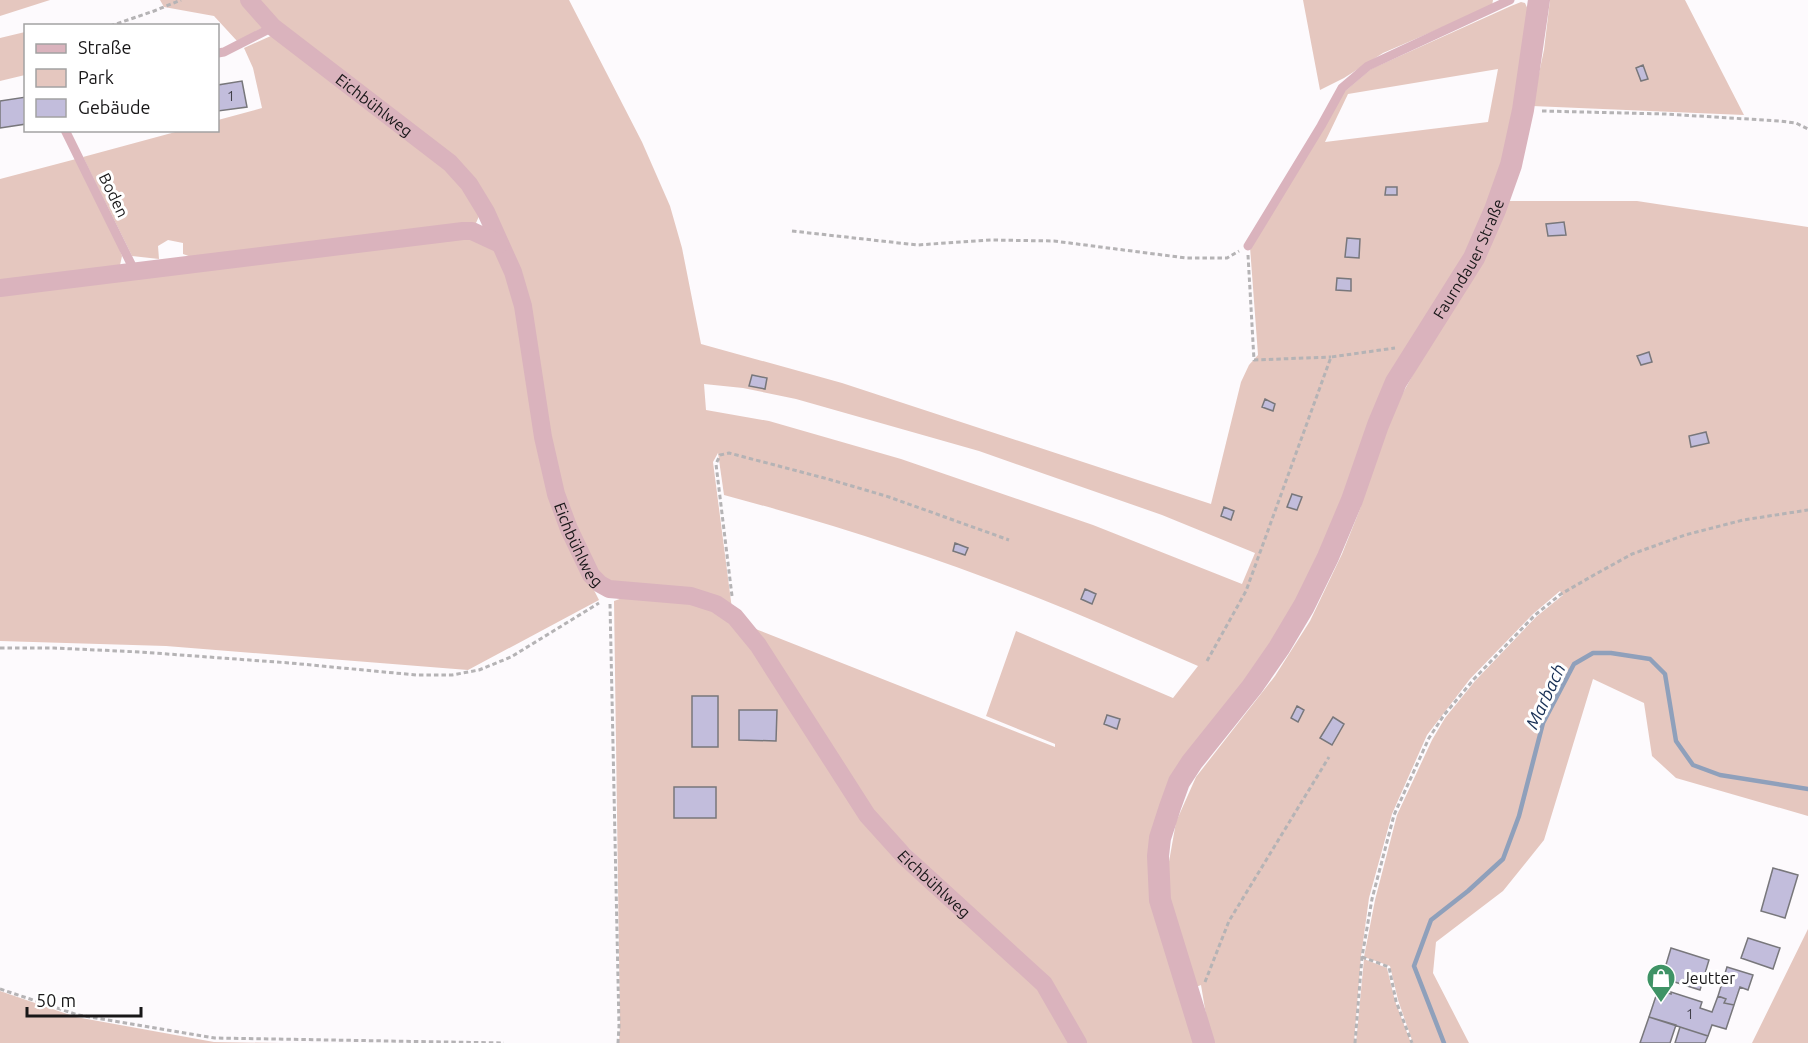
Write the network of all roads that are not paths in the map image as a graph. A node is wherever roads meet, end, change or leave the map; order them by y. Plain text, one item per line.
1 (249, 0) edge
2 (1510, 0) edge
3 (1539, 0) edge
4 (273, 27) junction
5 (219, 53) edge
6 (66, 132) edge
7 (500, 244) junction
8 (1248, 246) road end
9 (135, 272) junction
10 (0, 288) edge
11 (1078, 1043) edge
12 (1204, 1043) edge

1 - 4 street, Eichbühlweg
2 - 8 lane
3 - 12 street, Faurndauer Straße
4 - 5 lane
4 - 7 street, Eichbühlweg
6 - 9 lane, Boden
7 - 9 street
7 - 11 street, Eichbühlweg
9 - 10 street

